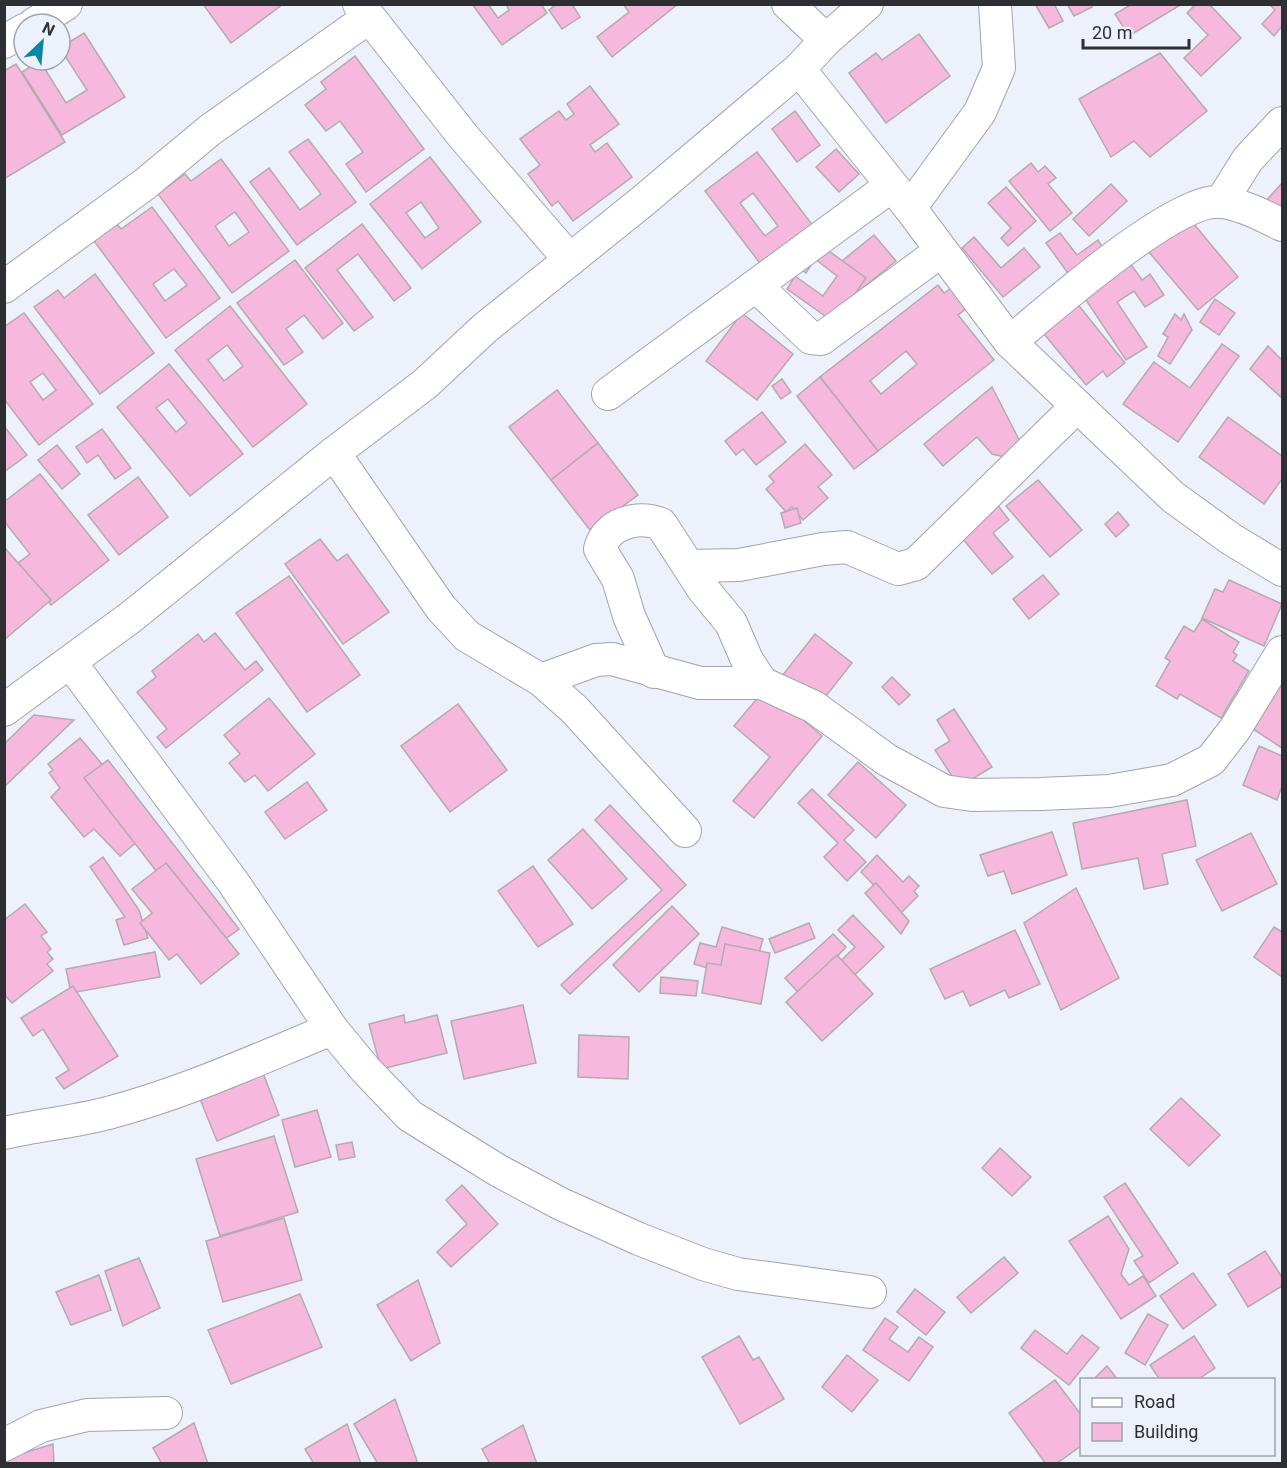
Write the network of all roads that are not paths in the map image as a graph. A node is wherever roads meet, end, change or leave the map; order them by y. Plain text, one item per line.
1 (66, 4) edge
2 (788, 4) edge
3 (867, 4) edge
4 (995, 4) edge
5 (363, 11) edge
6 (53, 12) edge
7 (826, 40) junction
8 (799, 69) junction
9 (1282, 123) edge
10 (901, 197) junction
11 (1221, 202) junction
12 (1282, 225) edge
13 (941, 251) junction
14 (570, 260) junction
15 (756, 286) junction
16 (4, 287) edge
17 (1010, 342) junction
18 (608, 394) dead end
19 (1077, 406) junction
20 (334, 453) junction
21 (689, 566) junction
22 (1282, 570) edge
23 (1282, 652) edge
24 (70, 662) junction
25 (654, 672) junction
26 (542, 680) junction
27 (762, 683) junction
28 (7, 703) edge
29 (685, 831) dead end
30 (332, 1029) junction
31 (4, 1134) edge
32 (870, 1292) dead end
33 (166, 1413) dead end
34 (4, 1445) edge

1 - 6 street
2 - 7 street
3 - 7 street
4 - 10 street
5 - 14 street
5 - 16 street
7 - 8 street
8 - 10 street
8 - 14 street
9 - 11 street
10 - 13 street
10 - 15 street
11 - 12 street
11 - 17 street
13 - 15 street
13 - 17 street
14 - 20 street
15 - 18 street
17 - 19 street
19 - 21 street
19 - 22 street
20 - 24 street
20 - 26 street
21 - 25 street
21 - 27 street
23 - 27 street
24 - 28 street
24 - 30 street
25 - 26 street
25 - 27 street
26 - 29 street
30 - 31 street
30 - 32 street
33 - 34 street

